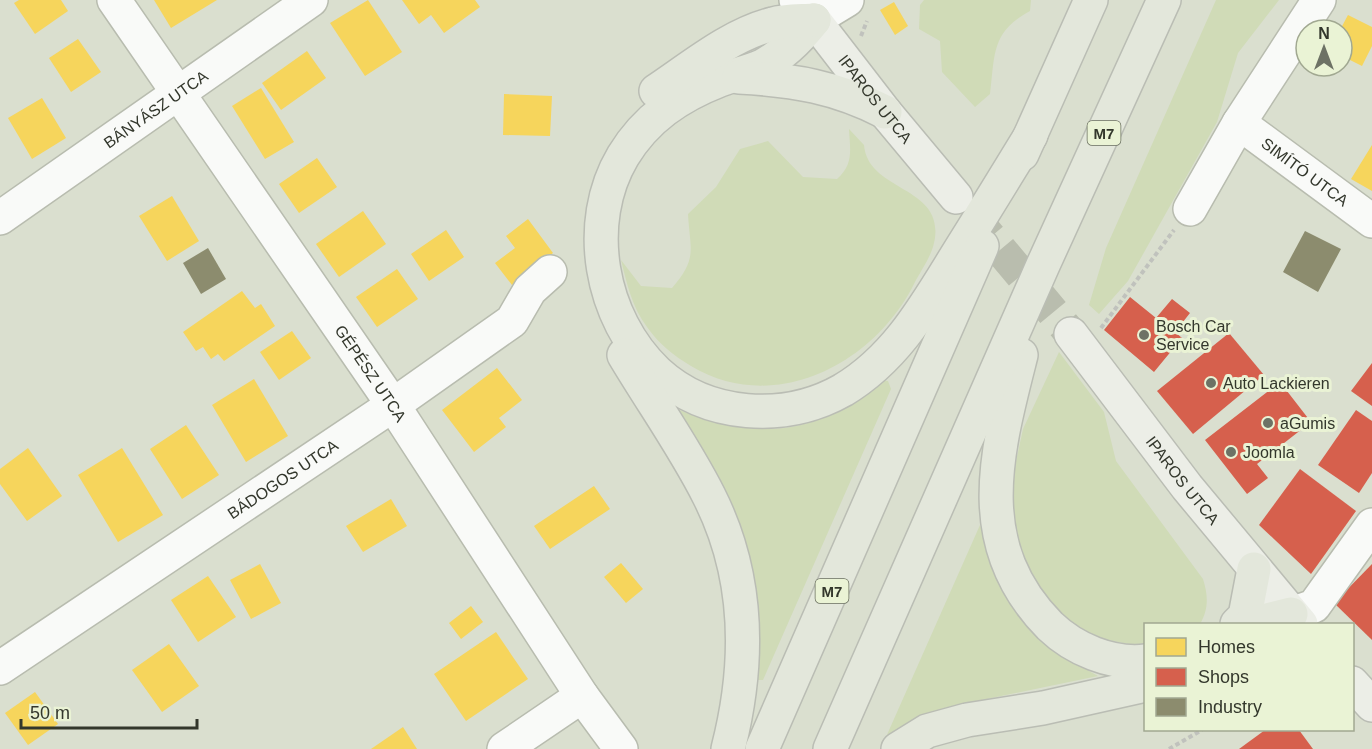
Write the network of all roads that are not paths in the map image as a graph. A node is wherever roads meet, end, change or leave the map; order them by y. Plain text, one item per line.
1 (114, 0) edge
2 (311, 0) edge
3 (757, 0) edge
4 (847, 0) edge
5 (1091, 0) edge
6 (1164, 0) edge
7 (1319, 0) edge
8 (805, 10) edge
9 (740, 38) junction
10 (731, 77) junction
11 (178, 93) junction
12 (885, 112) junction
13 (1239, 123) junction
14 (1031, 135) junction
15 (956, 197) tunnel mouth
16 (1190, 208) road end
17 (0, 218) edge
18 (1372, 221) edge
19 (1043, 266) junction
20 (550, 272) dead end
21 (1085, 332) tunnel mouth
22 (393, 405) junction
23 (1372, 525) edge
24 (1254, 569) junction
25 (1292, 621) edge
26 (1238, 623) edge
27 (1265, 623) edge
28 (1144, 661) edge
29 (0, 668) edge
30 (1354, 684) edge
31 (1144, 685) edge
32 (582, 696) junction
33 (1372, 705) edge
34 (504, 749) edge
35 (621, 749) edge
36 (728, 749) edge
37 (762, 749) edge
38 (830, 749) edge
39 (898, 749) edge

1 - 11 street, GÉPÉSZ UTCA
2 - 11 street, BÁNYÁSZ UTCA
3 - 9 highway
4 - 8 street
5 - 14 highway, M7
6 - 19 highway, M7
7 - 13 street
8 - 9 highway
8 - 10 highway
8 - 12 main road, IPAROS UTCA
9 - 36 highway
10 - 12 highway
10 - 14 highway
11 - 17 street, BÁNYÁSZ UTCA
11 - 22 street, GÉPÉSZ UTCA
12 - 15 main road, IPAROS UTCA
13 - 16 street
13 - 18 street, SIMÍTÓ UTCA
14 - 37 highway, M7
19 - 28 highway
19 - 38 highway, M7
20 - 22 street, BÁDOGOS UTCA
21 - 24 main road, IPAROS UTCA
22 - 29 street, BÁDOGOS UTCA
22 - 32 street, GÉPÉSZ UTCA
23 - 25 street
24 - 25 main road, IPAROS UTCA
24 - 26 highway
25 - 27 highway
30 - 33 main road
31 - 39 highway
32 - 34 street
32 - 35 street, GÉPÉSZ UTCA

